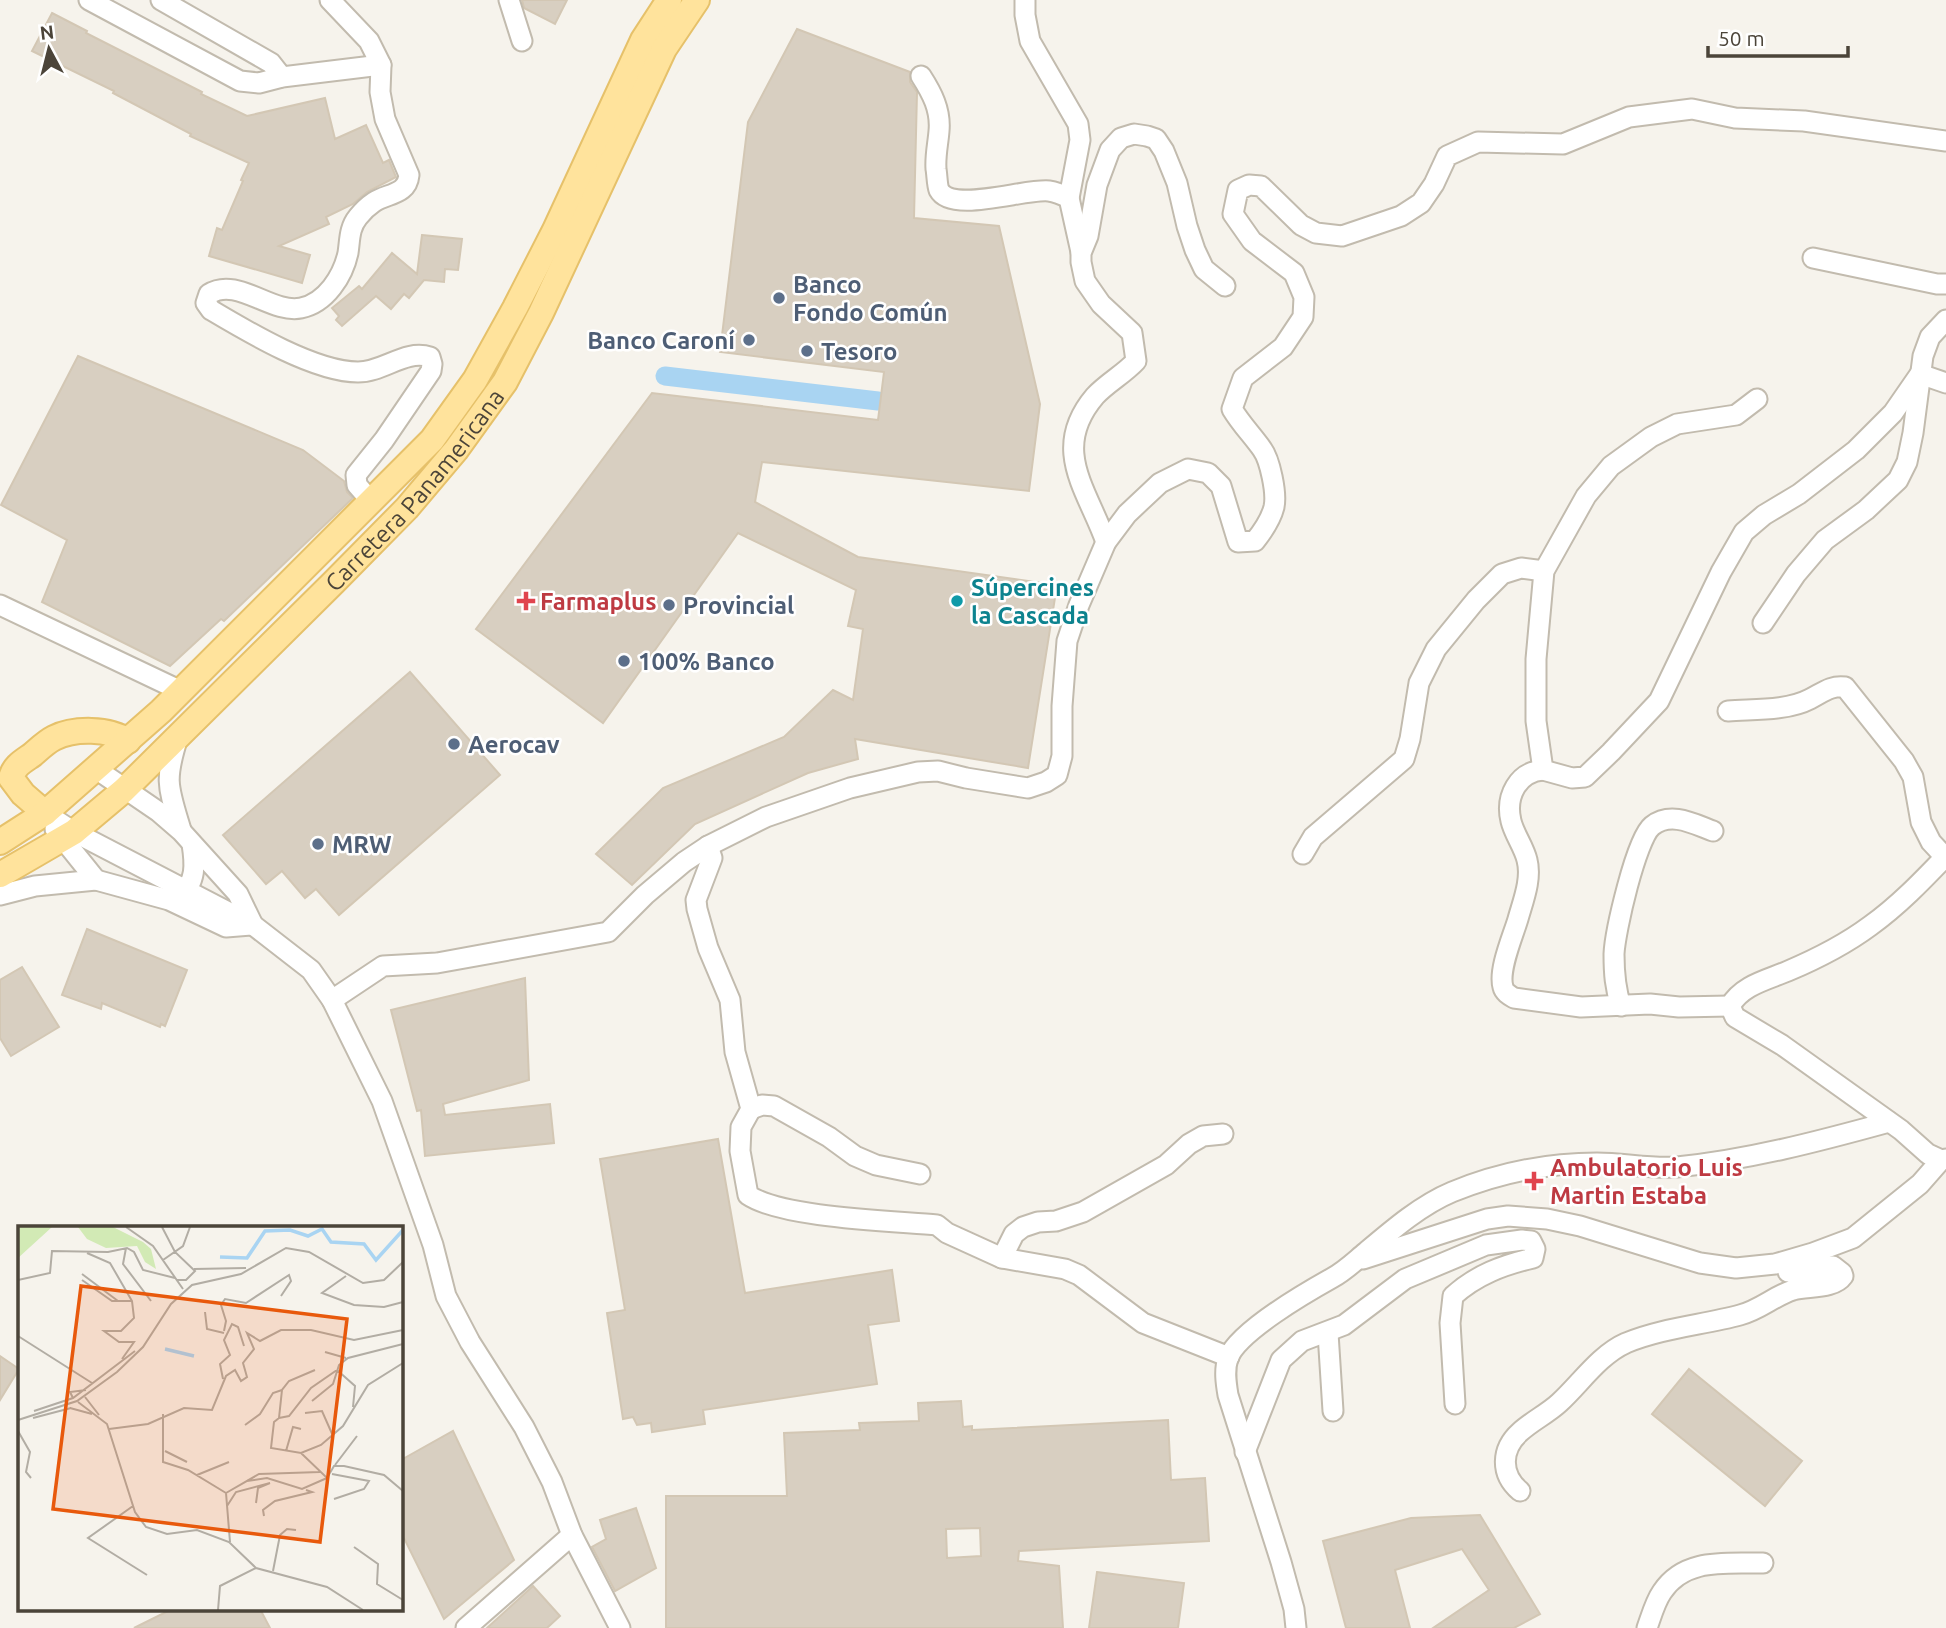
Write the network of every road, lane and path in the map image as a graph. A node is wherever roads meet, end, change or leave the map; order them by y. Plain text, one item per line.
1 (89, 0) edge
2 (162, 0) edge
3 (330, 0) edge
4 (509, 0) edge
5 (669, 0) edge
6 (697, 0) edge
7 (1025, 0) edge
8 (522, 41) dead end
9 (381, 65) junction
10 (920, 76) dead end
11 (282, 77) junction
12 (1946, 141) edge
13 (1069, 198) junction
14 (1081, 253) junction
15 (1813, 258) dead end
16 (1946, 284) edge
17 (1225, 286) dead end
18 (1946, 320) edge
19 (1920, 374) junction
20 (1946, 383) edge
21 (1757, 399) dead end
22 (371, 501) junction
23 (1107, 542) junction
24 (1544, 571) junction
25 (0, 605) edge
26 (1763, 622) dead end
27 (181, 691) junction
28 (1728, 711) dead end
29 (178, 737) junction
30 (128, 741) junction
31 (96, 769) junction
32 (1544, 770) junction
33 (124, 790) junction
34 (45, 813) junction
35 (1713, 831) dead end
36 (68, 836) junction
37 (186, 837) junction
38 (0, 842) edge
39 (708, 846) junction
40 (1303, 853) dead end
41 (1945, 857) edge
42 (0, 875) edge
43 (96, 880) junction
44 (187, 890) junction
45 (0, 896) edge
46 (169, 900) junction
47 (253, 925) junction
48 (332, 1000) junction
49 (1621, 1006) junction
50 (1730, 1006) junction
51 (751, 1109) junction
52 (1889, 1122) junction
53 (1223, 1134) dead end
54 (1943, 1159) edge
55 (920, 1174) dead end
56 (1002, 1258) junction
57 (1354, 1263) junction
58 (1736, 1268) junction
59 (1328, 1333) junction
60 (1229, 1357) junction
61 (1455, 1404) dead end
62 (1333, 1411) dead end
63 (1245, 1452) junction
64 (1520, 1491) dead end
65 (572, 1535) junction
66 (1763, 1563) dead end
67 (466, 1628) edge
68 (620, 1628) edge
69 (1296, 1628) edge
70 (1647, 1628) edge

1 - 11 street
2 - 11 street
3 - 9 street
4 - 8 street
5 - 22 main road, Carretera Panamericana
6 - 29 main road, Carretera Panamericana
7 - 13 street
9 - 11 street
9 - 22 street
10 - 13 street
12 - 23 street
13 - 14 street
14 - 17 street
14 - 23 street
15 - 16 street
18 - 19 street
19 - 20 street
19 - 26 street
19 - 32 street
21 - 24 street
22 - 27 main road, Carretera Panamericana
23 - 39 street
24 - 32 street
24 - 40 street
25 - 27 street
27 - 30 main road, Carretera Panamericana
28 - 41 street
29 - 33 main road, Carretera Panamericana
29 - 37 street
30 - 31 main road, Carretera Panamericana
30 - 34 main road
31 - 33 street
31 - 34 main road, Carretera Panamericana
32 - 49 street
33 - 36 main road, Carretera Panamericana
33 - 37 street
34 - 36 street
34 - 38 main road, Carretera Panamericana
35 - 49 street
36 - 42 main road, Carretera Panamericana
36 - 43 street
36 - 44 street
37 - 44 street
37 - 47 street
39 - 48 street
39 - 51 street
41 - 50 street
43 - 45 street
43 - 46 street
44 - 46 street
44 - 47 street
46 - 47 street
47 - 48 street
48 - 65 street
49 - 50 street
50 - 52 street
51 - 55 street
51 - 56 street
52 - 54 street
52 - 57 street
53 - 56 street
54 - 58 street
56 - 60 street
57 - 58 street
57 - 60 street
58 - 64 street
59 - 61 street
59 - 62 street
59 - 63 street
60 - 63 street
63 - 69 street
65 - 67 street
65 - 68 street
66 - 70 street

